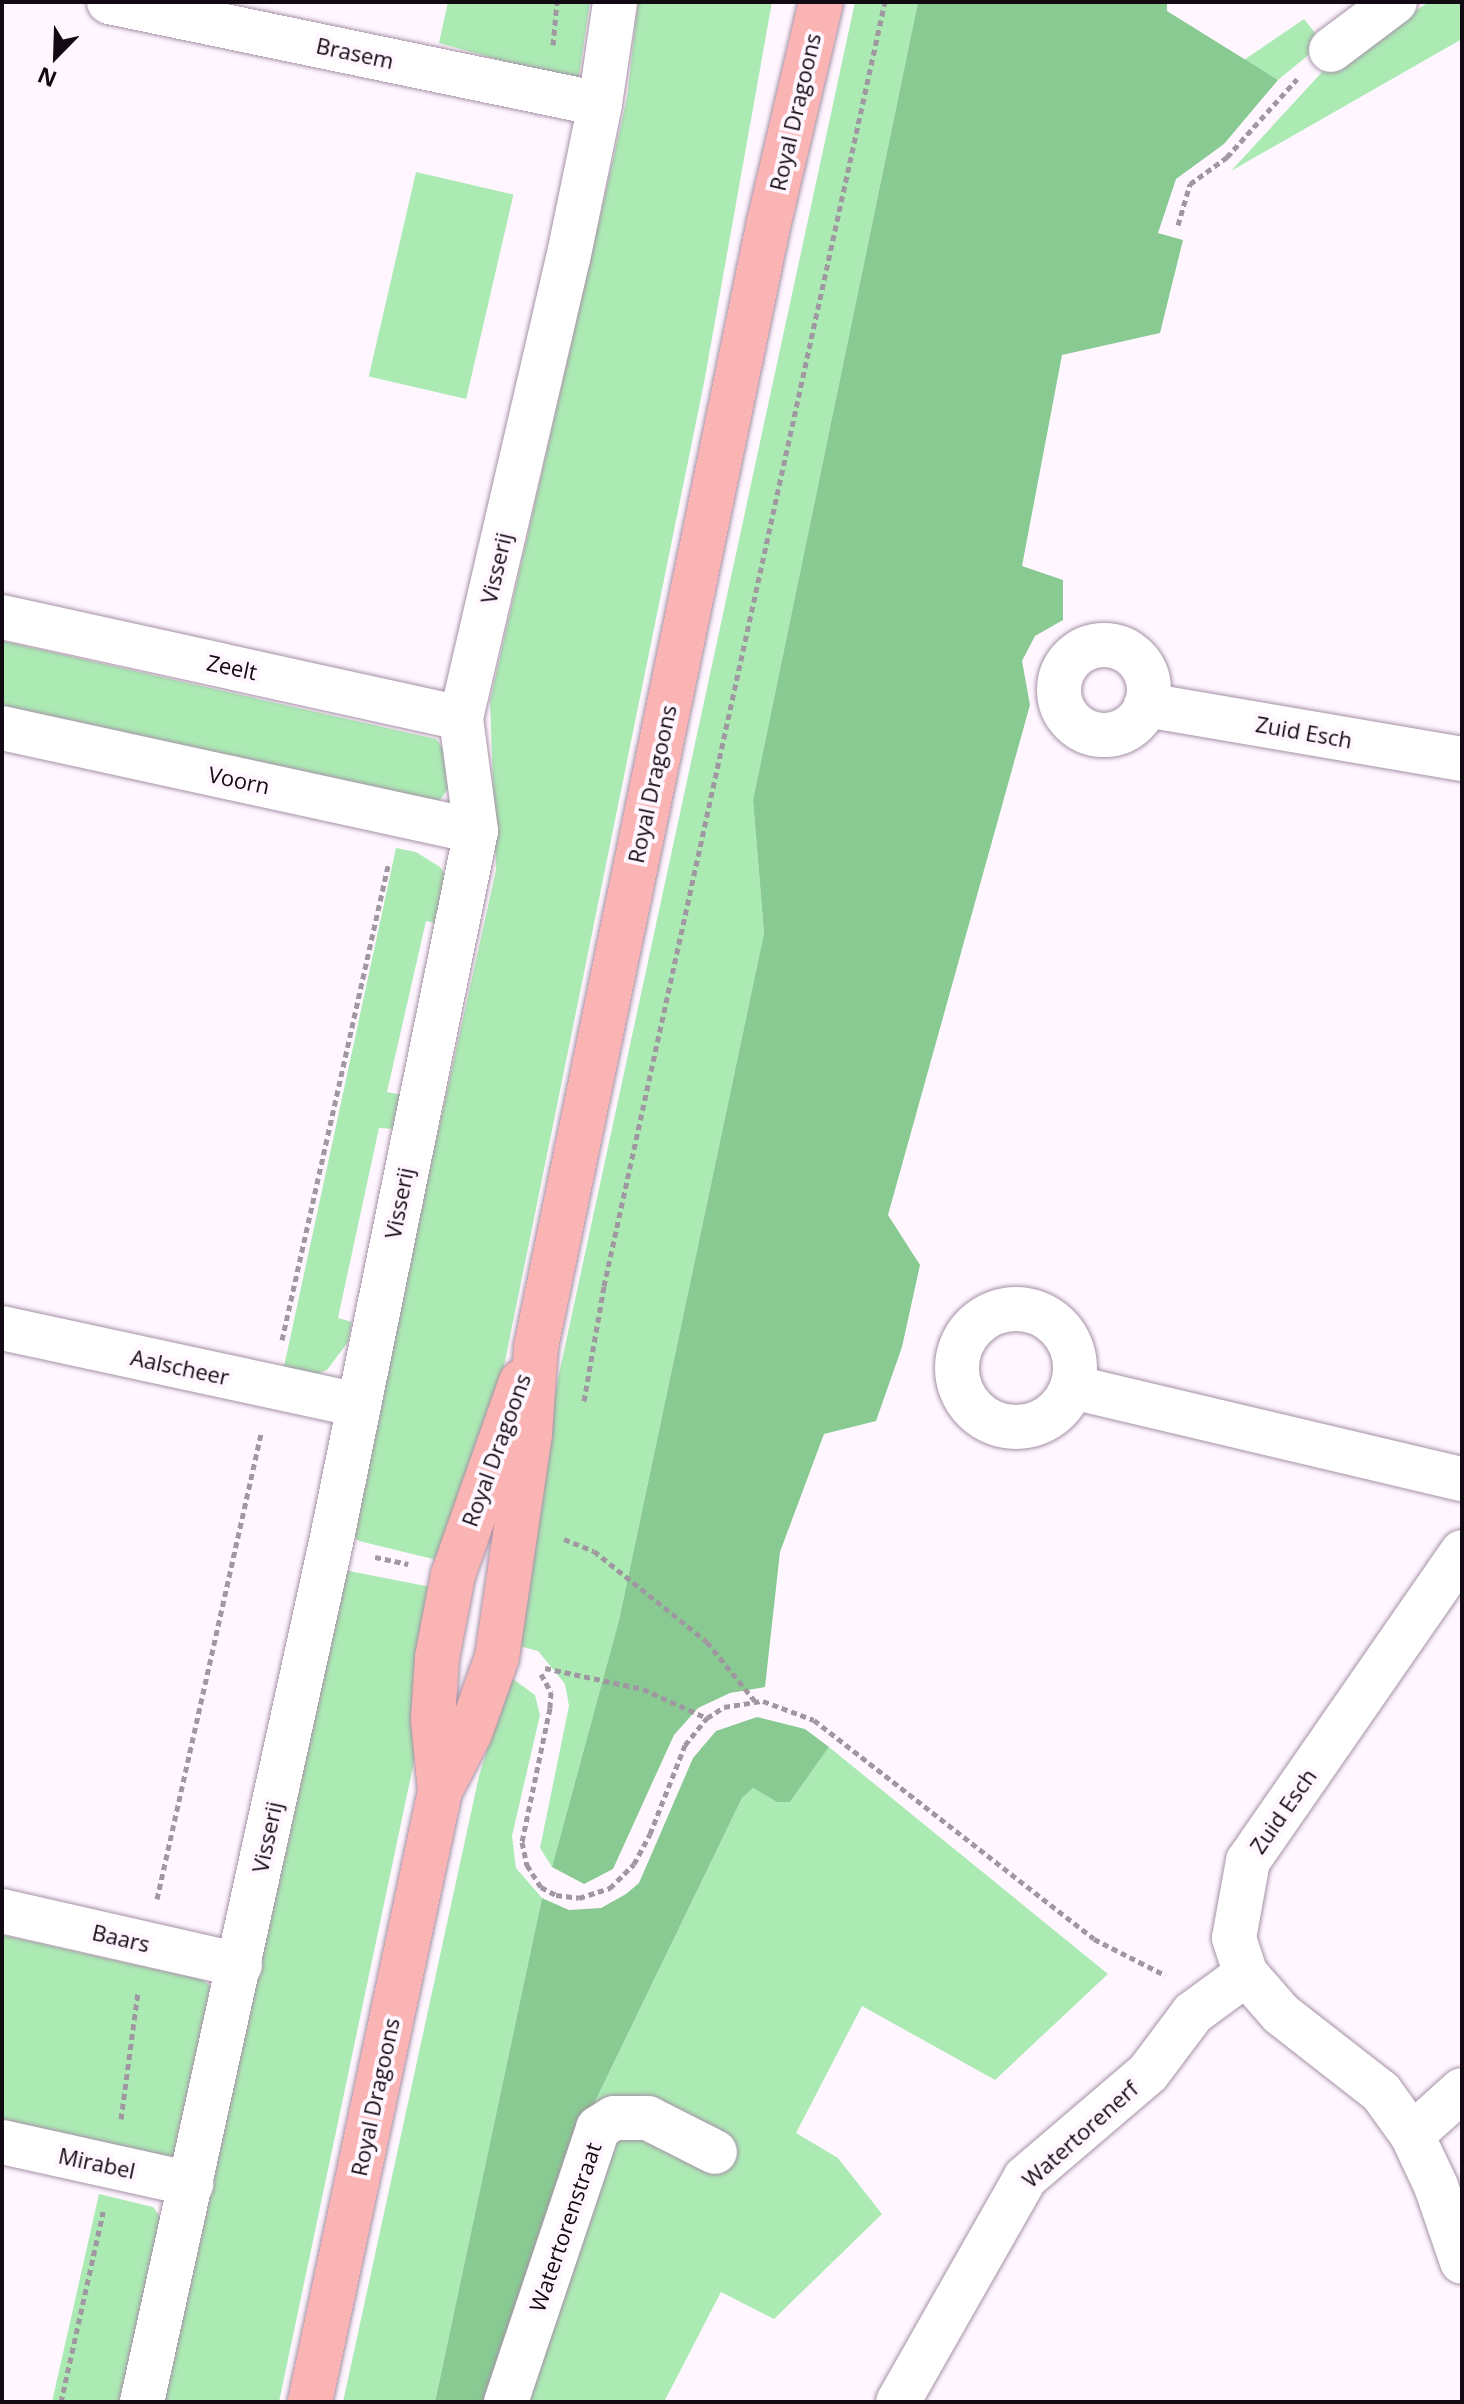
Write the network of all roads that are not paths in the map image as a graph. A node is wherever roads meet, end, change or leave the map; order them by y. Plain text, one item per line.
1 (109, 2) edge
2 (615, 2) edge
3 (793, 2) edge
4 (821, 2) edge
5 (1383, 9) edge
6 (1331, 50) road end
7 (600, 104) junction
8 (769, 222) junction
9 (2, 617) edge
10 (1146, 705) dead end
11 (461, 718) junction
12 (2, 728) edge
13 (1462, 759) edge
14 (476, 831) junction
15 (2, 1328) edge
16 (536, 1347) junction
17 (1072, 1387) dead end
18 (359, 1405) junction
19 (1462, 1479) edge
20 (1462, 1552) edge
21 (440, 1791) junction
22 (2, 1911) edge
23 (240, 1965) junction
24 (1246, 1974) junction
25 (1462, 2090) edge
26 (1412, 2135) junction
27 (2, 2142) edge
28 (715, 2152) dead end
29 (191, 2184) junction
30 (1462, 2262) edge
31 (142, 2402) edge
32 (310, 2402) edge
33 (506, 2402) edge
34 (898, 2402) edge

1 - 7 street, Brasem
2 - 7 street, Visserij
3 - 8 main road, Royal Dragoons
4 - 8 main road, Royal Dragoons
5 - 6 street
7 - 11 street, Visserij
8 - 16 main road, Royal Dragoons
9 - 11 street, Zeelt
10 - 13 street, Zuid Esch
11 - 14 street, Visserij
12 - 14 street, Voorn
14 - 18 street, Visserij
15 - 18 street, Aalscheer
16 - 21 main road, Royal Dragoons
16 - 21 main road, Royal Dragoons
17 - 19 street
18 - 23 street, Visserij
20 - 24 street, Zuid Esch
21 - 32 main road, Royal Dragoons
22 - 23 street, Baars
23 - 29 street, Visserij
24 - 26 street, Zuid Esch
24 - 34 street, Watertorenerf
25 - 26 street
26 - 30 street, Zuid Esch
27 - 29 street, Mirabel
28 - 33 street, Watertorenstraat
29 - 31 street, Visserij

